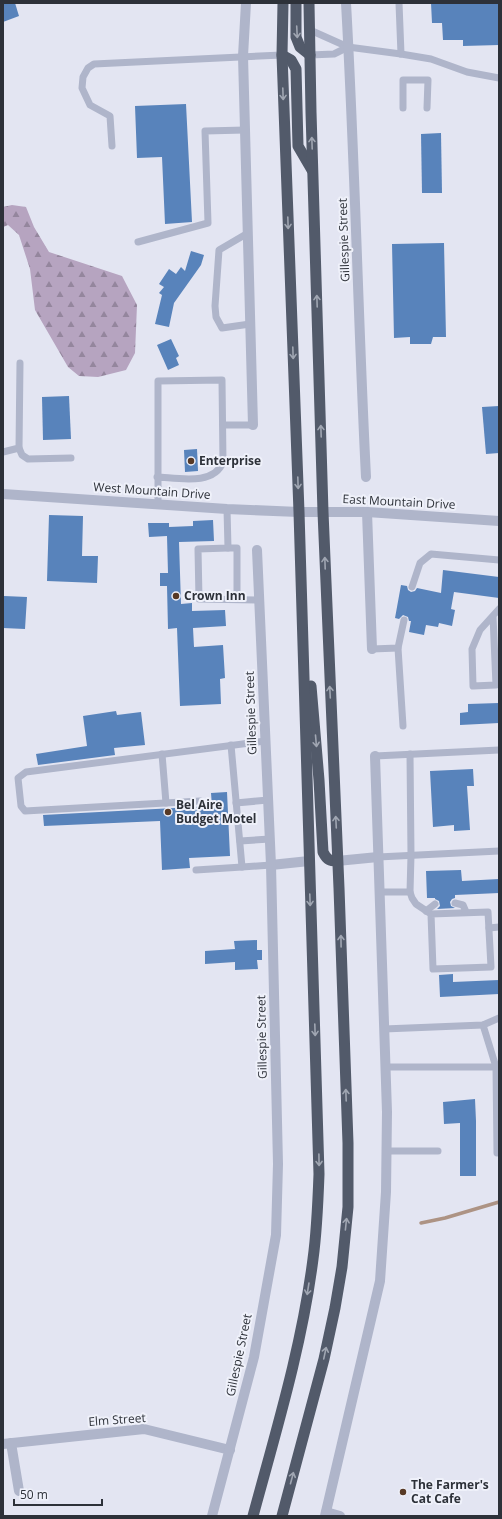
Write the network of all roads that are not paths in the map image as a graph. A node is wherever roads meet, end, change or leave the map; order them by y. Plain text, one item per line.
1 (246, 3) edge
2 (283, 3) edge
3 (296, 3) edge
4 (310, 3) edge
5 (346, 3) edge
6 (399, 3) edge
7 (310, 30) junction
8 (348, 47) junction
9 (402, 54) junction
10 (282, 55) junction
11 (310, 55) junction
12 (243, 56) junction
13 (499, 78) edge
14 (403, 108) dead end
15 (427, 108) dead end
16 (245, 130) junction
17 (112, 146) dead end
18 (313, 172) junction
19 (248, 233) junction
20 (138, 242) dead end
21 (250, 324) junction
22 (20, 363) dead end
23 (223, 425) junction
24 (253, 425) joint
25 (19, 448) junction
26 (3, 452) edge
27 (71, 458) dead end
28 (157, 477) junction
29 (366, 477) dead end
30 (3, 494) edge
31 (158, 504) junction
32 (227, 509) junction
33 (298, 512) junction
34 (323, 512) junction
35 (367, 512) junction
36 (499, 521) edge
37 (228, 548) junction
38 (258, 550) dead end
39 (499, 560) edge
40 (412, 587) dead end
41 (237, 599) junction
42 (259, 600) junction
43 (499, 609) edge
44 (492, 616) junction
45 (404, 620) dead end
46 (303, 647) junction
47 (398, 648) junction
48 (372, 649) joint
49 (403, 726) dead end
50 (265, 741) junction
51 (230, 745) junction
52 (499, 750) edge
53 (162, 754) junction
54 (410, 754) junction
55 (375, 756) joint
56 (268, 800) junction
57 (200, 801) dead end
58 (166, 803) junction
59 (236, 803) junction
60 (270, 839) junction
61 (240, 841) junction
62 (499, 851) edge
63 (412, 855) junction
64 (378, 857) junction
65 (309, 861) junction
66 (337, 861) junction
67 (271, 865) junction
68 (242, 867) junction
69 (196, 870) dead end
70 (379, 892) junction
71 (410, 892) junction
72 (455, 903) dead end
73 (435, 904) dead end
74 (428, 912) junction
75 (466, 912) junction
76 (499, 927) edge
77 (489, 928) junction
78 (499, 1018) edge
79 (483, 1025) junction
80 (384, 1029) junction
81 (386, 1067) junction
82 (496, 1067) junction
83 (386, 1151) junction
84 (438, 1151) dead end
85 (497, 1153) dead end
86 (7, 1443) edge
87 (230, 1450) junction
88 (19, 1491) dead end
89 (326, 1514) edge
90 (212, 1516) edge
91 (253, 1516) edge
92 (282, 1516) edge
93 (340, 1516) edge

1 - 12 street
2 - 10 highway
3 -> 11 highway
4 - 7 highway
5 - 8 street, Gillespie Street
6 - 9 lane
7 - 8 lane
7 - 11 highway
8 - 9 lane
8 - 11 lane
8 - 29 street, Gillespie Street
9 - 13 lane
10 - 12 lane
10 - 18 highway
10 -> 33 highway
18 -> 11 highway
12 - 16 street
12 - 17 lane
14 - 15 lane
16 - 19 street
16 - 20 lane
34 -> 18 highway
19 - 21 street
19 - 21 lane
21 - 24 street
22 - 25 lane
23 - 24 lane
23 - 28 lane
23 - 28 lane
25 - 26 lane
25 - 27 lane
28 - 31 lane
30 - 31 street, West Mountain Drive
31 - 32 street, West Mountain Drive
32 - 33 street, West Mountain Drive
32 - 37 lane
33 - 34 street, East Mountain Drive
33 - 46 highway
34 - 35 street, East Mountain Drive
66 -> 34 highway
35 - 36 street, East Mountain Drive
35 - 48 street
37 - 41 lane
37 - 41 lane
38 - 42 street, Gillespie Street
39 - 40 lane
41 - 42 lane
42 - 50 street, Gillespie Street
43 - 44 lane
44 - 44 lane
45 - 47 lane
46 - 65 highway
46 -> 66 highway
47 - 48 lane
47 - 49 lane
50 - 51 lane
50 - 56 street, Gillespie Street
51 - 53 lane
51 - 59 lane
52 - 54 lane
53 - 58 lane
53 - 58 lane
54 - 55 lane
54 - 63 lane
55 - 64 street
56 - 59 lane
56 - 60 street, Gillespie Street
57 - 58 lane
59 - 61 lane
60 - 61 lane
60 - 67 street, Gillespie Street
61 - 68 lane
62 - 63 lane
63 - 64 lane
63 - 71 lane
64 - 66 street
64 - 70 street
65 - 67 street
65 -> 91 highway
92 -> 66 highway
67 - 68 lane
67 - 87 street, Gillespie Street
68 - 69 lane
70 - 71 lane
70 - 80 street
71 - 74 lane
72 - 75 lane
73 - 74 lane
74 - 75 lane
74 - 77 lane
75 - 77 lane
76 - 77 lane
78 - 79 lane
79 - 80 lane
79 - 82 lane
80 - 81 street
81 - 82 lane
81 - 83 street
82 - 85 lane
83 - 84 lane
83 - 89 street
86 - 87 street, Elm Street
86 - 88 street
87 - 90 street, Gillespie Street
89 - 93 street

